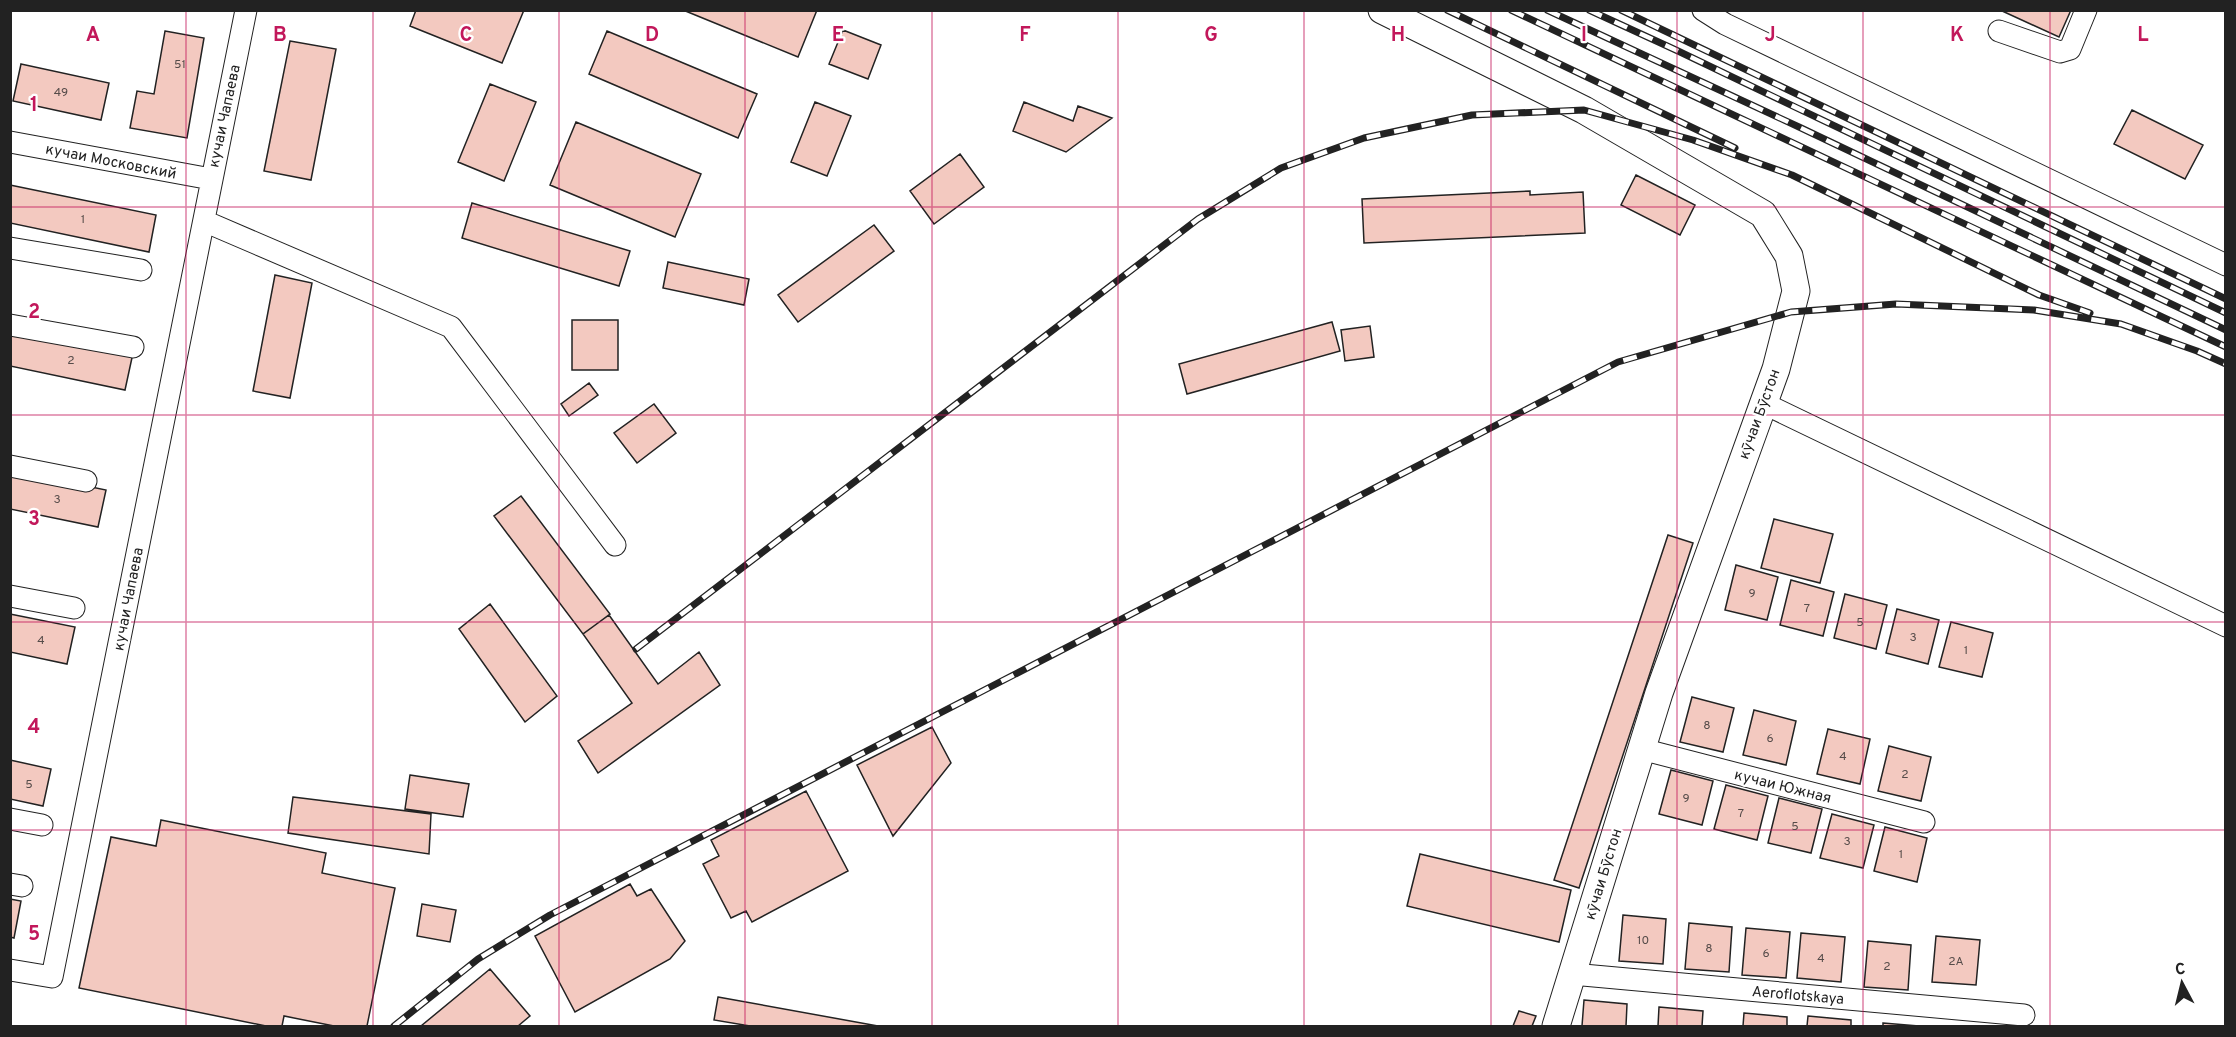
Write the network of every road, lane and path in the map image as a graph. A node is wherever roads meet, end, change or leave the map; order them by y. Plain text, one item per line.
1 (246, 10) edge
2 (1382, 10) edge
3 (1703, 10) edge
4 (2086, 10) edge
5 (2000, 31) dead end
6 (10, 142) edge
7 (211, 179) junction
8 (204, 221) junction
9 (10, 248) edge
10 (2226, 265) edge
11 (141, 270) dead end
12 (10, 325) edge
13 (133, 347) dead end
14 (1763, 404) junction
15 (10, 466) edge
16 (86, 481) dead end
17 (615, 545) dead end
18 (10, 596) edge
19 (74, 608) dead end
20 (2226, 626) edge
21 (1641, 749) junction
22 (10, 819) edge
23 (1924, 822) dead end
24 (42, 825) dead end
25 (10, 970) edge
26 (1572, 974) junction
27 (2024, 1015) dead end
28 (1556, 1026) edge

1 - 7 street, кучаи Чапаева
2 - 14 main road, кӯчаи Бӯстон
3 - 10 street
4 - 5 street
6 - 7 street, кучаи Московский
7 - 8 street, кучаи Чапаева
8 - 17 street
8 - 25 street, кучаи Чапаева
9 - 11 street
12 - 13 street
14 - 20 street
14 - 21 main road, кӯчаи Бӯстон
15 - 16 street
18 - 19 street
21 - 23 street, кучаи Южная
21 - 26 main road, кӯчаи Бӯстон
22 - 24 street
26 - 27 street, Aeroflotskaya
26 - 28 main road, кӯчаи Бӯстон

